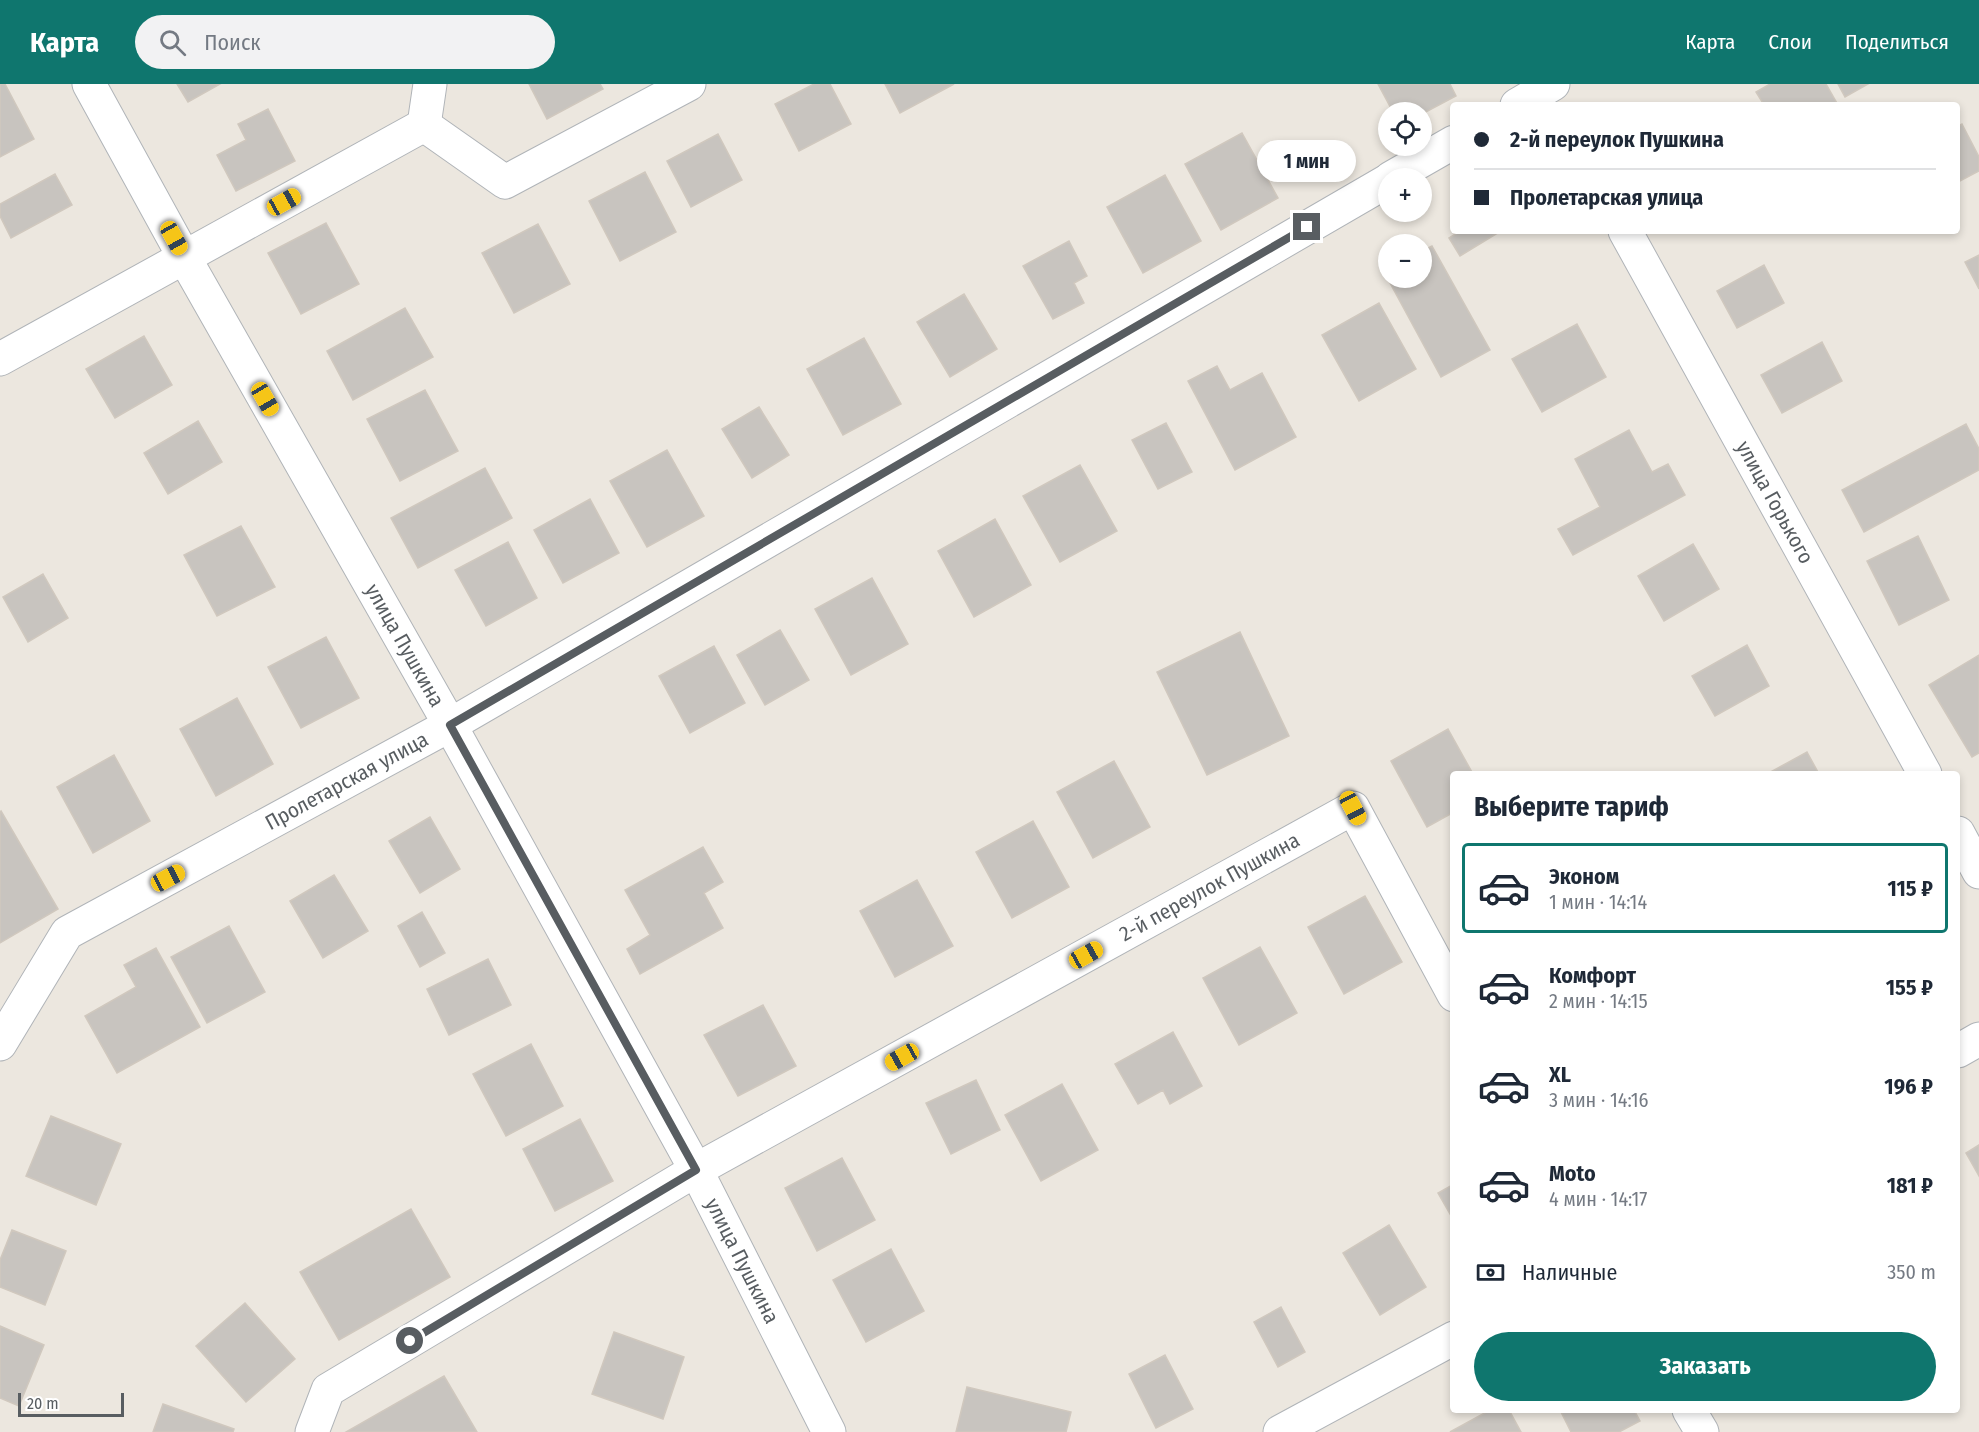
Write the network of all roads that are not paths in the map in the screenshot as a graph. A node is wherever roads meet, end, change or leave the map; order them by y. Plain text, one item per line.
1 (89, 84) edge
2 (430, 84) edge
3 (689, 84) edge
4 (1550, 90) edge
5 (1524, 102) edge
6 (424, 125) junction
7 (1450, 144) edge
8 (1409, 168) edge
9 (1378, 186) edge
10 (1627, 234) edge
11 (184, 257) junction
12 (0, 359) edge
13 (450, 725) junction
14 (1923, 771) edge
15 (1960, 837) edge
16 (1979, 872) edge
17 (1450, 988) edge
18 (1979, 1039) edge
19 (0, 1044) edge
20 (1960, 1050) edge
21 (696, 1170) junction
22 (1450, 1340) edge
23 (1691, 1413) edge
24 (312, 1432) edge
25 (829, 1432) edge
26 (1280, 1432) edge
27 (1702, 1432) edge

1 - 11 street, улица Пушкина
2 - 6 street
3 - 6 street
4 - 5 street
6 - 11 street
7 - 8 street, Пролетарская улица
9 - 13 street, Пролетарская улица
10 - 14 street, улица Горького
11 - 12 street
11 - 13 street, улица Пушкина
13 - 19 street, Пролетарская улица
13 - 21 street, улица Пушкина
15 - 16 street
17 - 21 street, 2-й переулок Пушкина
18 - 20 street
21 - 24 street, 2-й переулок Пушкина
21 - 25 street, улица Пушкина
22 - 26 street
23 - 27 street

